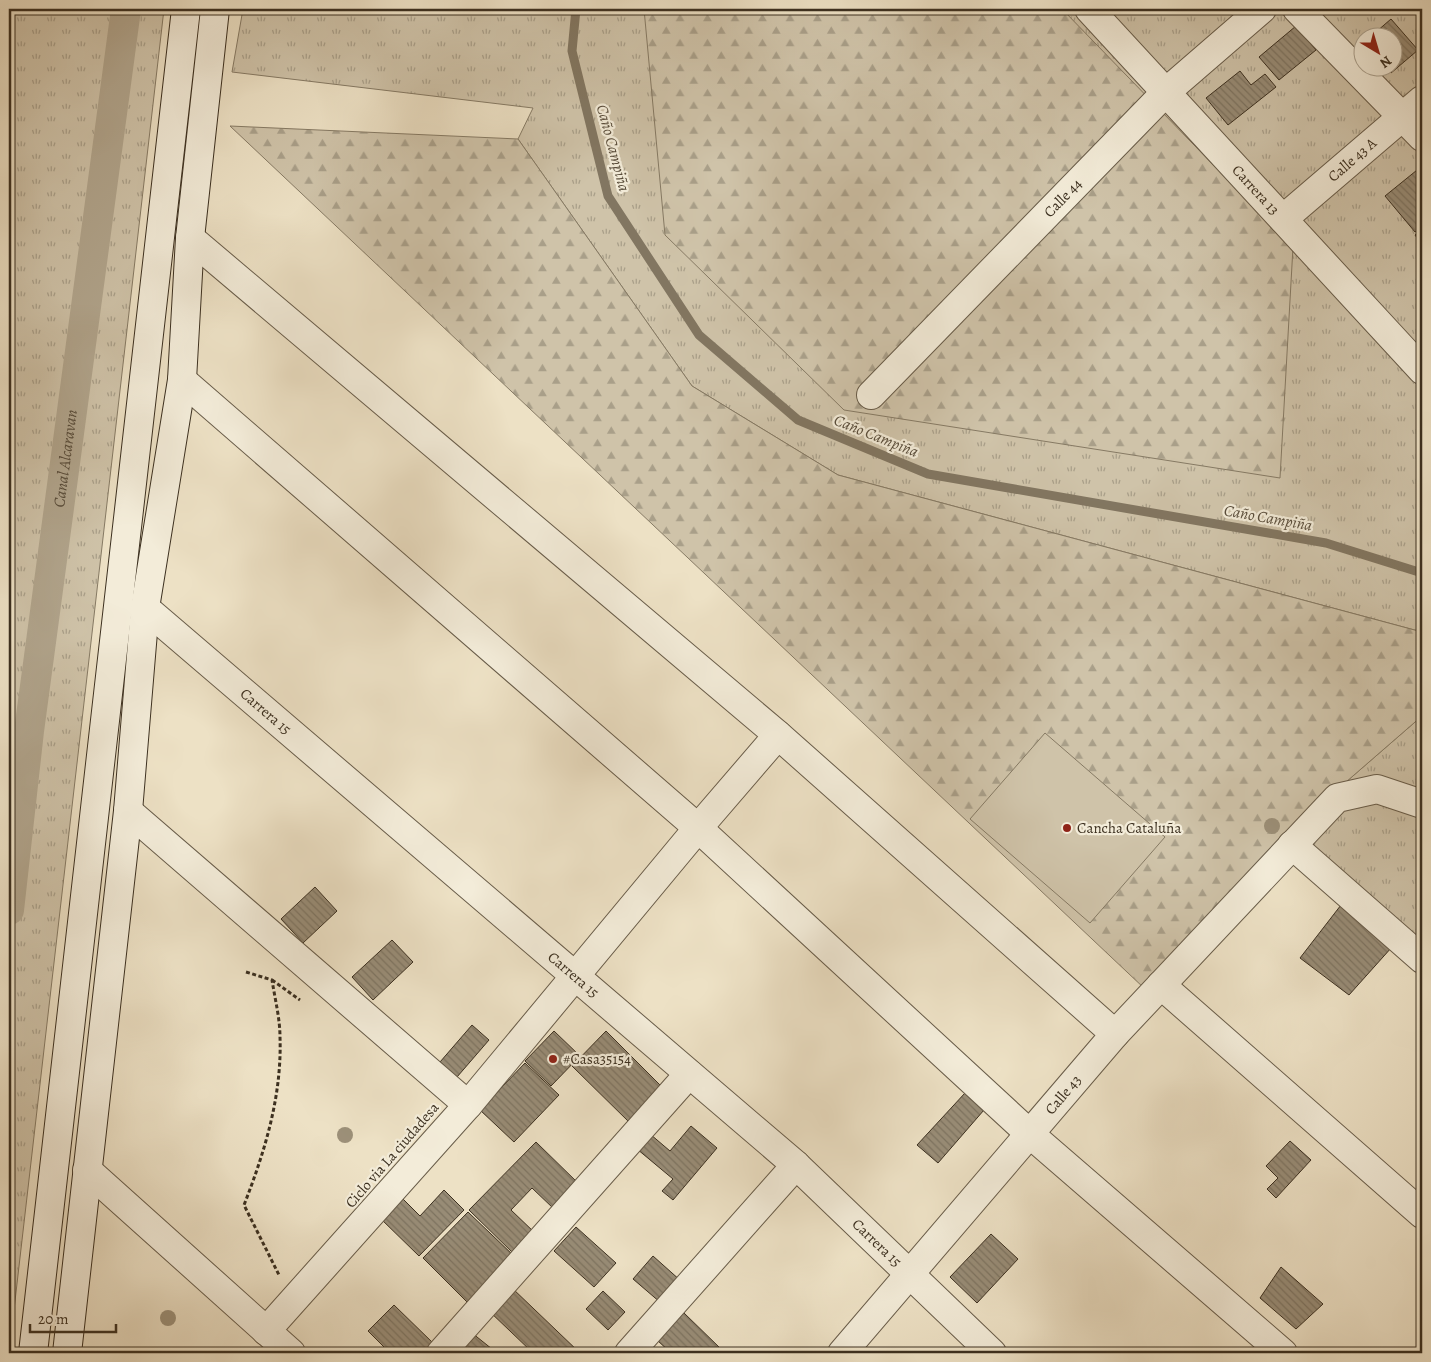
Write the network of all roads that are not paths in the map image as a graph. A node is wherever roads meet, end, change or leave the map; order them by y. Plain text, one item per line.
1 (186, 9) edge
2 (215, 9) edge
3 (1262, 9) edge
4 (1297, 9) edge
5 (1100, 12) edge
6 (1166, 92) junction
7 (1413, 109) edge
8 (1422, 137) edge
9 (1283, 219) junction
10 (190, 238) junction
11 (1422, 370) edge
12 (182, 380) junction
13 (871, 395) dead end
14 (145, 608) junction
15 (778, 735) junction
16 (1422, 804) edge
17 (128, 811) junction
18 (698, 828) junction
19 (1292, 845) junction
20 (1422, 959) edge
21 (576, 976) junction
22 (1161, 985) junction
23 (1115, 1034) junction
24 (689, 1074) junction
25 (468, 1104) junction
26 (1031, 1135) junction
27 (796, 1165) junction
28 (88, 1170) junction
29 (1422, 1214) edge
30 (910, 1273) junction
31 (266, 1331) junction
32 (33, 1353) edge
33 (67, 1353) edge
34 (291, 1353) edge
35 (441, 1353) edge
36 (629, 1353) edge
37 (842, 1353) edge
38 (992, 1353) edge
39 (1283, 1353) edge

1 - 32 street
2 - 10 street
3 - 6 street, Calle 44
4 - 7 street
5 - 6 street, Carrera 13
6 - 9 street, Carrera 13
6 - 13 street, Calle 44
7 - 8 street
7 - 9 street, Calle 43 A
9 - 11 street, Carrera 13
10 - 12 street
10 - 15 street
12 - 14 street
12 - 18 street
14 - 17 street
14 - 21 street, Carrera 15
15 - 18 street
15 - 23 street
16 - 19 street, Calle 43
17 - 25 street
17 - 28 street
18 - 21 street
18 - 26 street
19 - 20 street
19 - 22 street, Calle 43
21 - 24 street, Carrera 15
21 - 25 street
22 - 23 street, Calle 43
22 - 29 street
23 - 26 street, Calle 43
24 - 27 street, Carrera 15
24 - 35 street
25 - 31 street
26 - 30 street, Calle 43
26 - 39 street
27 - 30 street, Carrera 15
27 - 36 street
28 - 31 street
28 - 33 street
30 - 37 street, Calle 43
30 - 38 street, Carrera 15
31 - 34 street

